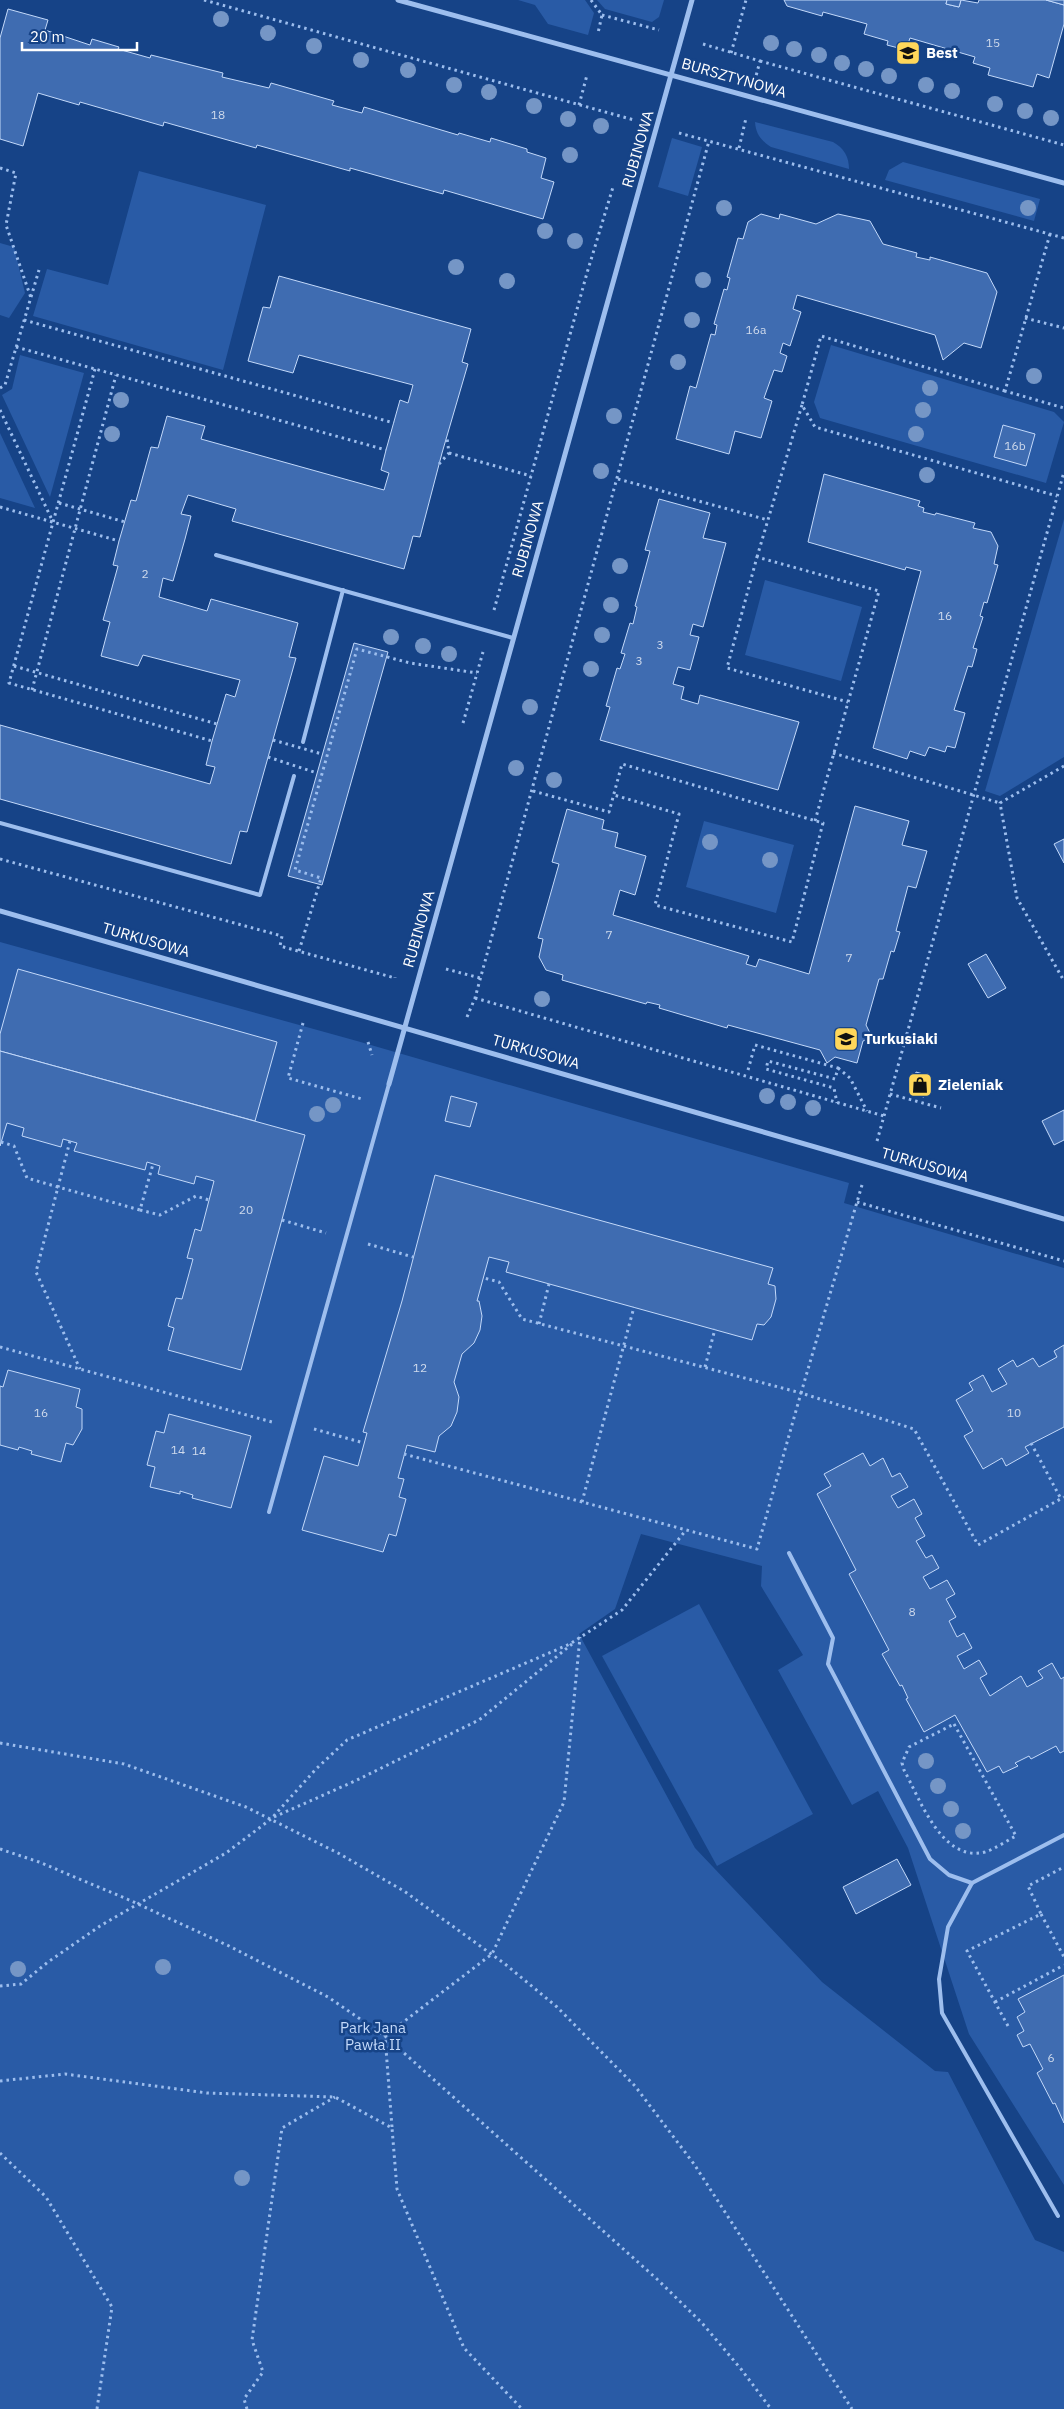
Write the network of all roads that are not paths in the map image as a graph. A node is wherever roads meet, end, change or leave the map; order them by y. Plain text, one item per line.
1 (398, 0) edge
2 (692, 0) edge
3 (671, 74) junction
4 (1064, 183) edge
5 (216, 555) dead end
6 (343, 590) junction
7 (513, 638) junction
8 (303, 742) dead end
9 (294, 776) dead end
10 (0, 823) edge
11 (0, 911) edge
12 (405, 1027) junction
13 (389, 1084) joint
14 (1064, 1219) edge
15 (269, 1512) dead end
16 (789, 1553) dead end
17 (1064, 1835) edge
18 (972, 1882) junction
19 (1058, 2216) dead end

1 - 3 street, BURSZTYNOWA
2 - 3 street, RUBINOWA
3 - 4 street, BURSZTYNOWA
3 - 7 street, RUBINOWA
5 - 6 lane
6 - 7 lane
6 - 8 lane
7 - 12 street, RUBINOWA
9 - 10 lane
11 - 12 street, TURKUSOWA
12 - 13 street, RUBINOWA
12 - 14 street, TURKUSOWA
13 - 15 lane
16 - 18 lane
17 - 18 lane
18 - 19 lane

